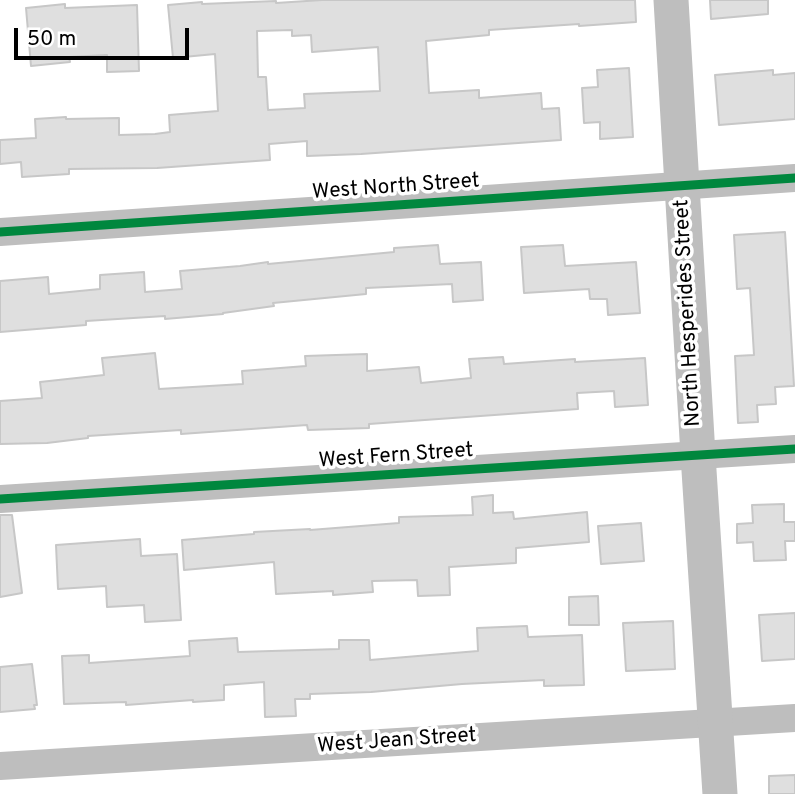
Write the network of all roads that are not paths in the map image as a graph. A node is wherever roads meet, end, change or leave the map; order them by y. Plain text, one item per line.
1 (671, 0) edge
2 (795, 178) edge
3 (682, 187) junction
4 (0, 232) edge
5 (795, 449) edge
6 (698, 455) junction
7 (0, 499) edge
8 (795, 718) edge
9 (716, 722) junction
10 (0, 766) edge
11 (720, 794) edge

1 - 3 street, North Hesperides Street
2 - 3 street, West North Street
3 - 4 street, West North Street
3 - 6 street, North Hesperides Street
5 - 6 street, West Fern Street
6 - 7 street, West Fern Street
6 - 9 street, North Hesperides Street
8 - 9 street, West Jean Street
9 - 10 street, West Jean Street
9 - 11 street, North Hesperides Street

